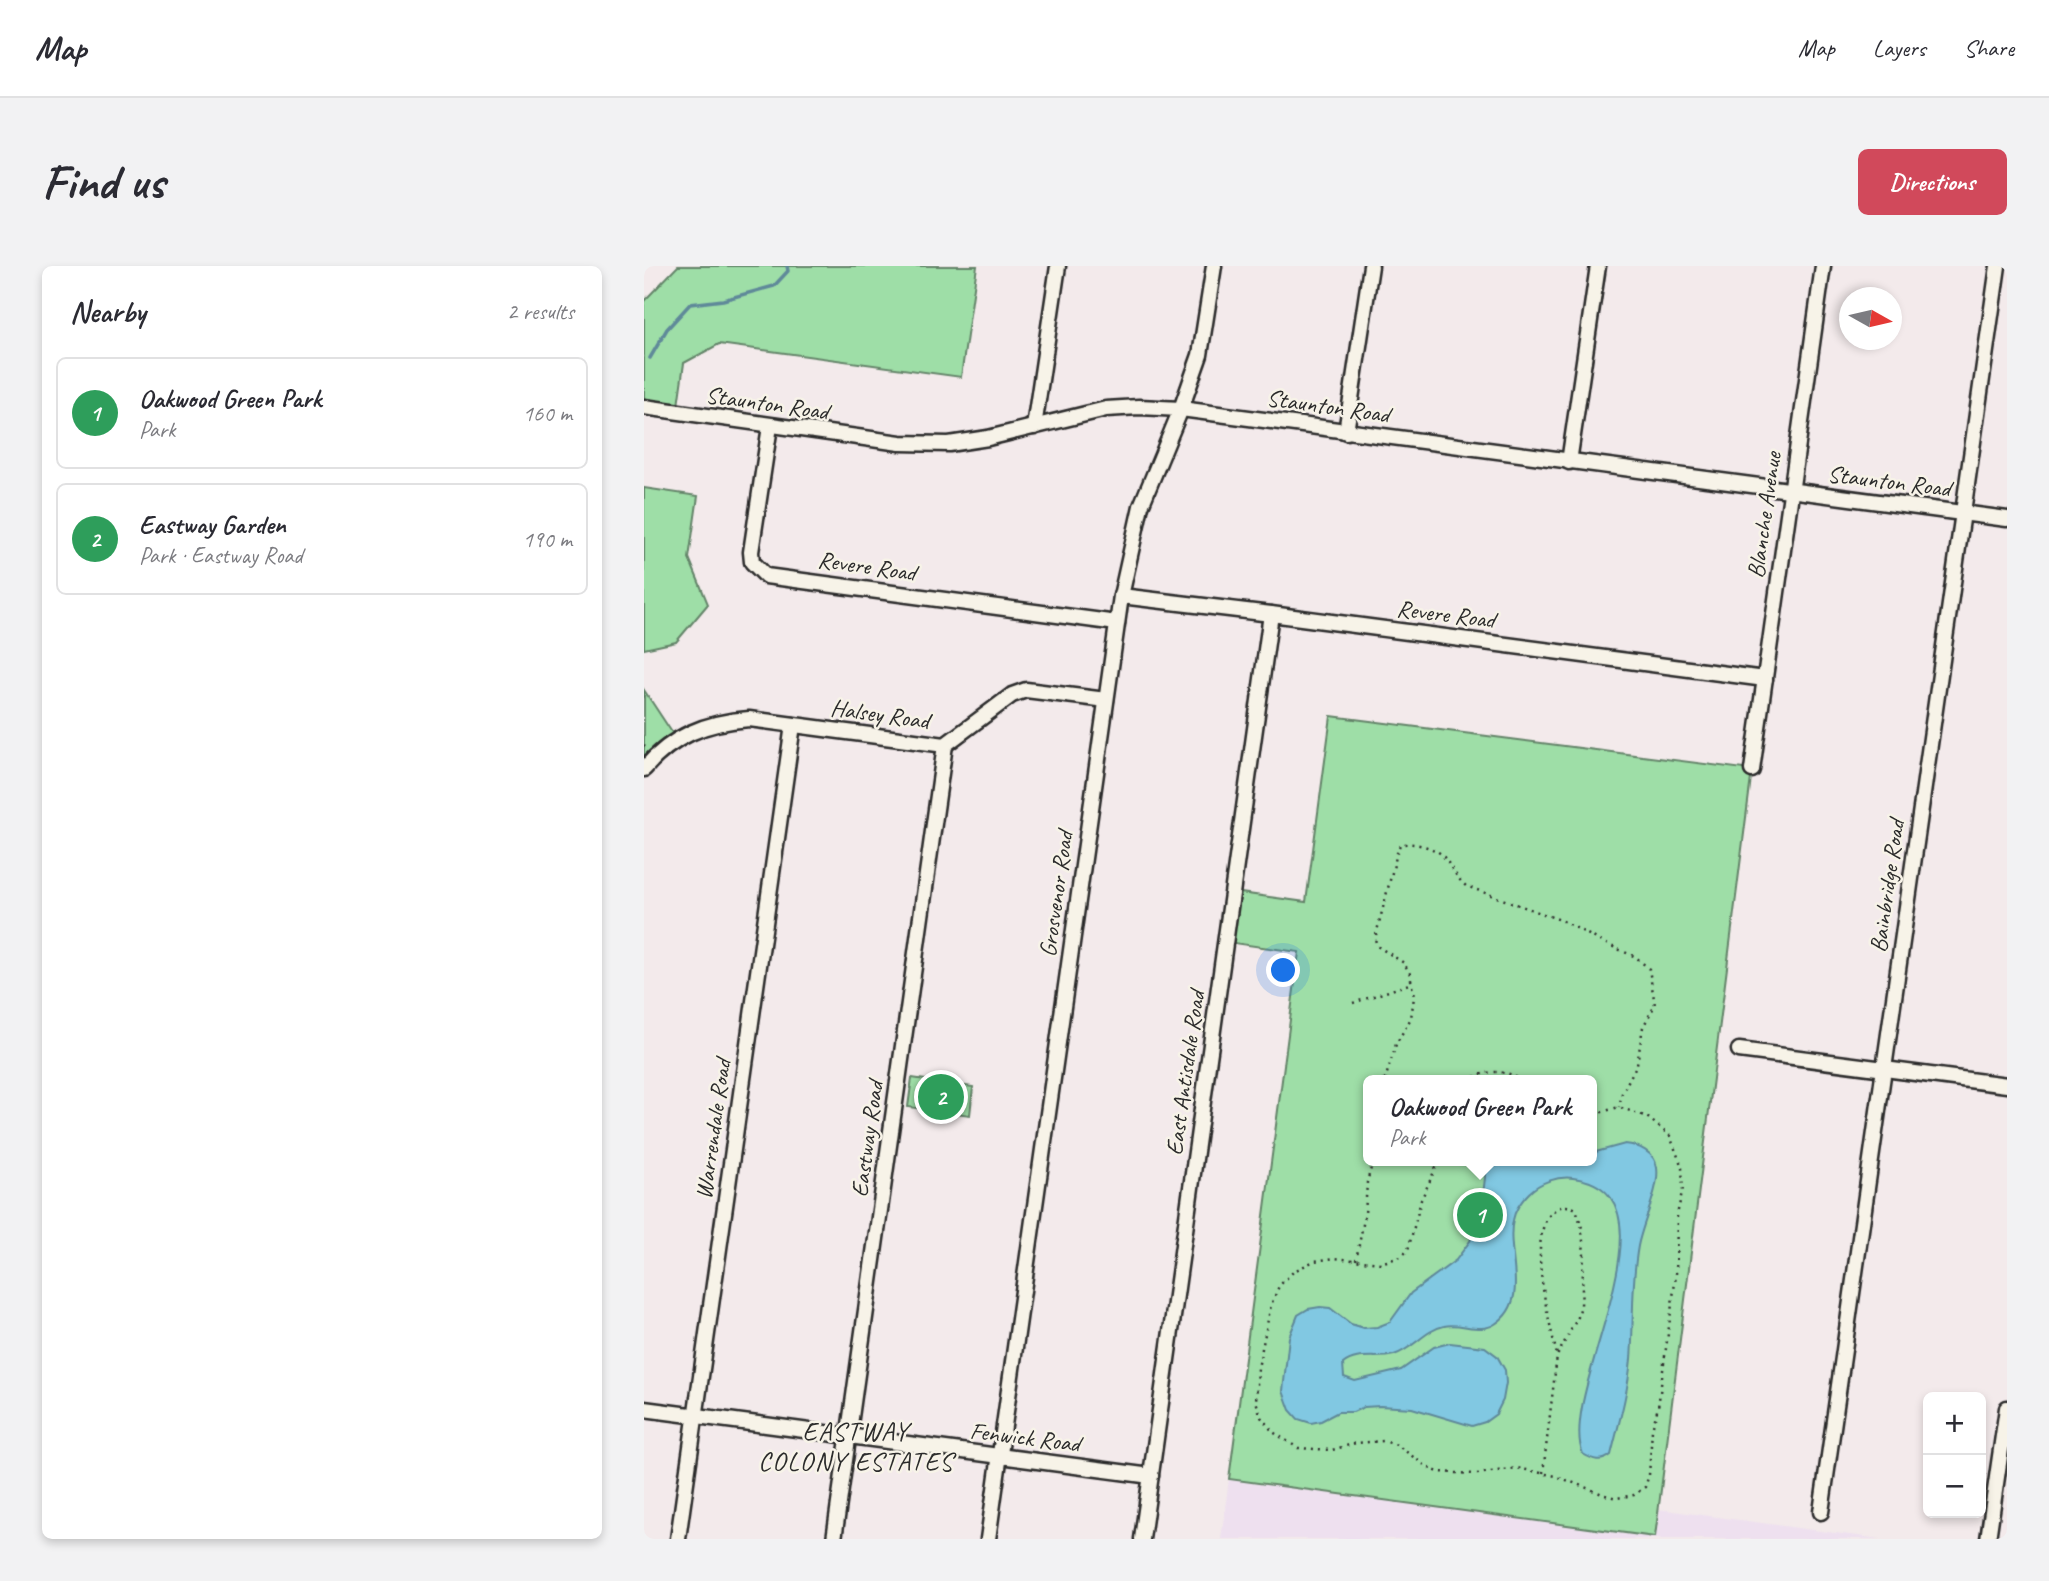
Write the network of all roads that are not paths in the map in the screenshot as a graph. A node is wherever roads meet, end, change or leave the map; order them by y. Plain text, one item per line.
1 (1058, 266) edge
2 (1214, 266) edge
3 (1371, 266) edge
4 (1598, 266) edge
5 (1823, 266) edge
6 (1998, 266) edge
7 (644, 407) edge
8 (1181, 409) junction
9 (770, 426) junction
10 (1034, 427) junction
11 (1346, 432) junction
12 (1569, 462) junction
13 (1790, 492) junction
14 (1963, 513) junction
15 (2007, 519) edge
16 (1121, 596) junction
17 (1271, 614) junction
18 (1117, 623) junction
19 (1765, 679) junction
20 (1106, 700) junction
21 (793, 725) junction
22 (946, 745) junction
23 (644, 769) edge
24 (1752, 770) dead end
25 (1738, 1050) dead end
26 (1884, 1069) junction
27 (2007, 1085) edge
28 (2007, 1408) edge
29 (644, 1409) edge
30 (695, 1416) junction
31 (849, 1436) junction
32 (999, 1457) junction
33 (1151, 1476) junction
34 (1821, 1513) dead end
35 (678, 1539) edge
36 (834, 1539) edge
37 (988, 1539) edge
38 (1142, 1539) edge
39 (1989, 1539) edge

1 - 10 street
2 - 8 street, Grosvenor Road
3 - 11 street
4 - 12 street
5 - 13 street, Blanche Avenue
6 - 14 street, Bainbridge Road
7 - 9 street, Staunton Road
8 - 10 street, Staunton Road
8 - 11 street, Staunton Road
8 - 16 street, Grosvenor Road
9 - 10 street, Staunton Road
9 - 18 street, Revere Road
11 - 12 street, Staunton Road
12 - 13 street, Staunton Road
13 - 14 street, Staunton Road
13 - 19 street, Blanche Avenue
14 - 15 street, Staunton Road
14 - 26 street, Bainbridge Road
16 - 17 street, Revere Road
16 - 18 street, Grosvenor Road
17 - 19 street, Revere Road
17 - 33 street, East Antisdale Road
18 - 20 street, Grosvenor Road
19 - 24 street, Blanche Avenue
20 - 22 street, Halsey Road
20 - 32 street, Grosvenor Road
21 - 22 street, Halsey Road
21 - 23 street, Halsey Road
21 - 30 street, Warrendale Road
22 - 31 street, Eastway Road
25 - 26 street
26 - 27 street
26 - 34 street, Bainbridge Road
28 - 39 street
29 - 30 street, Fenwick Road
30 - 31 street, Fenwick Road
30 - 35 street, Warrendale Road
31 - 32 street, Fenwick Road
31 - 36 street, Eastway Road
32 - 33 street, Fenwick Road
32 - 37 street, Grosvenor Road
33 - 38 street, East Antisdale Road

